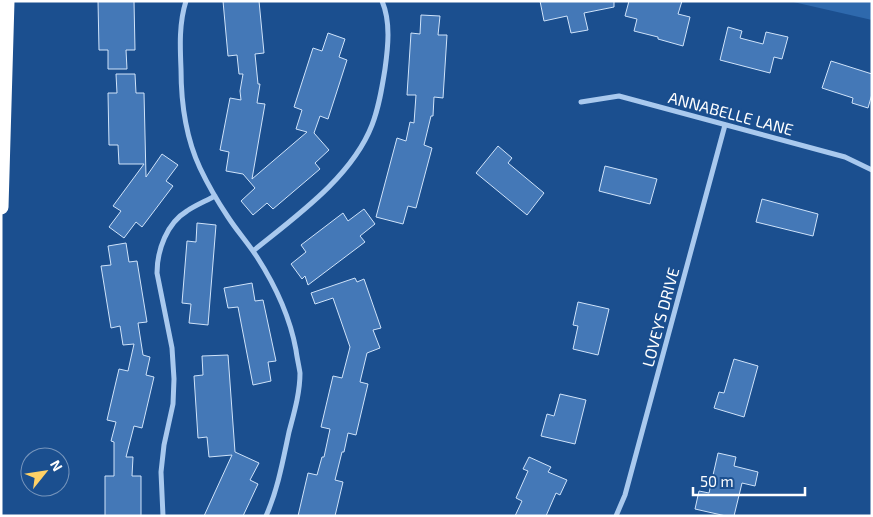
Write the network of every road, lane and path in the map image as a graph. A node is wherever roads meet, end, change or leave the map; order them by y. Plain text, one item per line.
1 (7, 1) edge
2 (186, 1) edge
3 (382, 1) edge
4 (581, 102) dead end
5 (725, 125) junction
6 (872, 170) edge
7 (215, 196) junction
8 (1, 207) edge
9 (252, 251) junction
10 (163, 516) edge
11 (266, 516) edge
12 (616, 516) edge

1 - 8 highway
2 - 7 street
3 - 9 street
4 - 5 street, ANNABELLE LANE
5 - 6 street, ANNABELLE LANE
5 - 12 street, LOVEYS DRIVE
7 - 9 street
7 - 10 street
9 - 11 street

